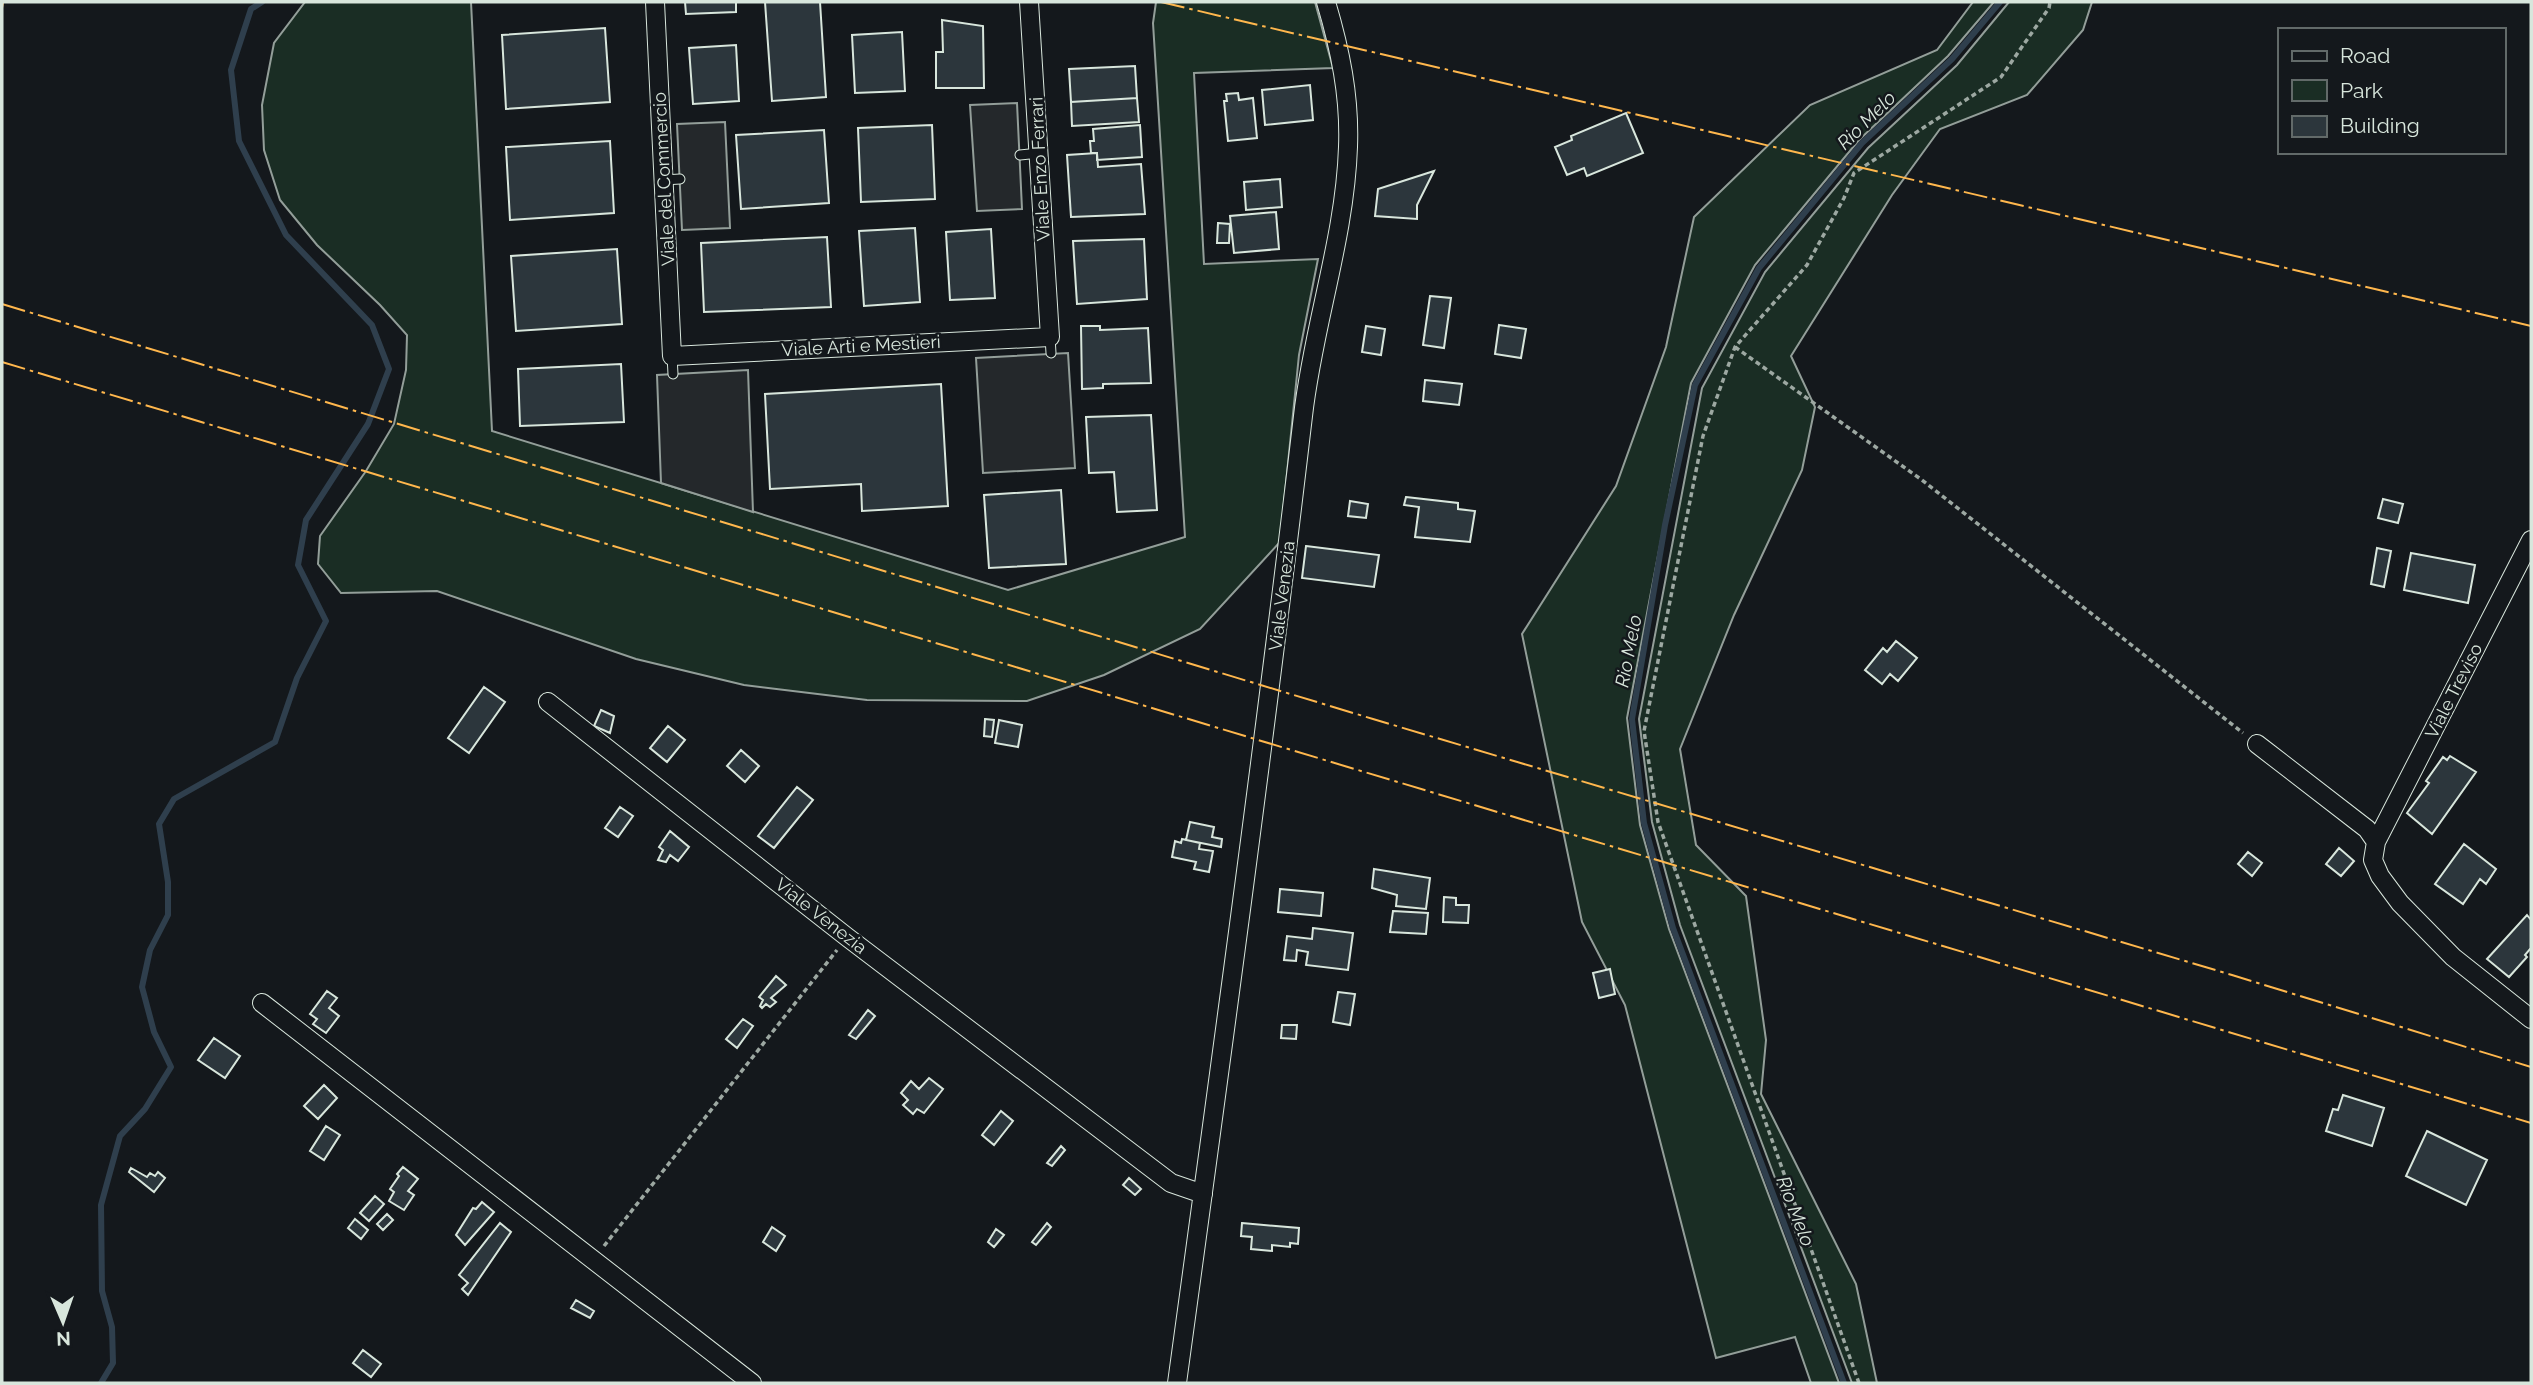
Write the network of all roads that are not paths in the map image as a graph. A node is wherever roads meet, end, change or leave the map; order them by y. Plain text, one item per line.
1 (655, 2) edge
2 (1030, 2) edge
3 (1326, 2) edge
4 (1039, 153) junction
5 (1020, 155) dead end
6 (1050, 345) joint
7 (673, 365) joint
8 (2531, 540) edge
9 (548, 702) dead end
10 (2257, 744) road end
11 (2376, 842) junction
12 (262, 1003) dead end
13 (2531, 1019) edge
14 (1203, 1194) junction
15 (752, 1383) edge
16 (1177, 1383) edge

1 - 7 street, Viale del Commercio
2 - 4 street, Viale Enzo Ferrari
3 - 14 street, Viale Venezia
4 - 5 lane
4 - 6 street, Viale Enzo Ferrari
6 - 7 street, Viale Arti e Mestieri
8 - 11 street, Viale Treviso
9 - 14 street, Viale Venezia
10 - 11 street
11 - 13 street
12 - 15 street
14 - 16 street, Viale Venezia

